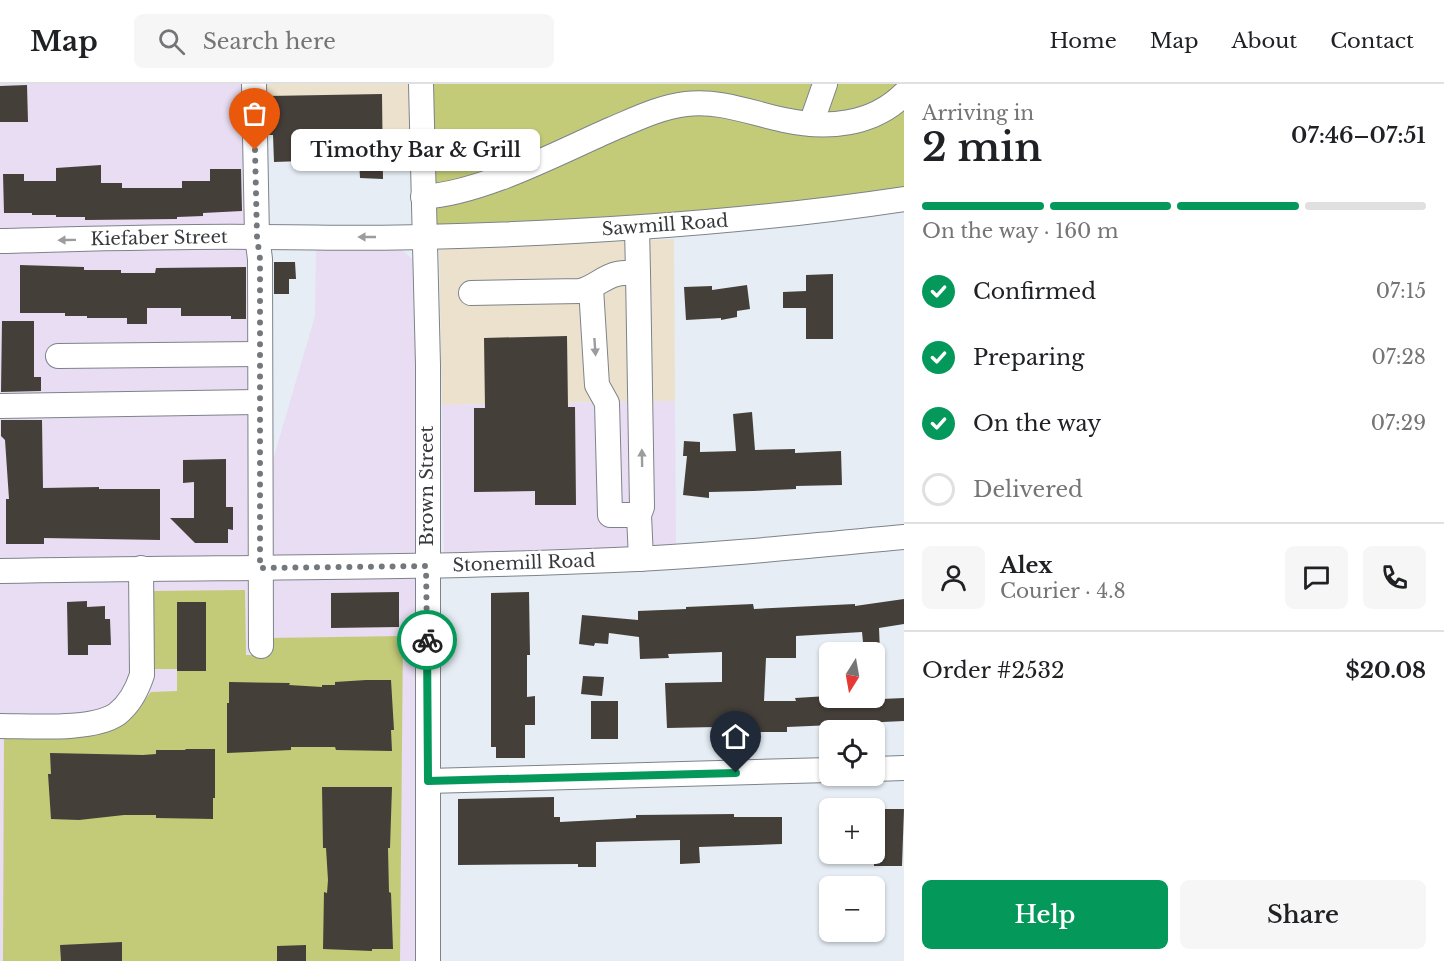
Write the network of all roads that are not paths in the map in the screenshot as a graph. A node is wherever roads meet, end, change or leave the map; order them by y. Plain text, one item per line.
1 (254, 84) edge
2 (421, 84) edge
3 (825, 84) edge
4 (904, 94) edge
5 (811, 124) junction
6 (423, 196) junction
7 (904, 199) edge
8 (637, 228) junction
9 (257, 237) junction
10 (425, 237) junction
11 (0, 241) edge
12 (638, 273) junction
13 (591, 288) junction
14 (471, 293) dead end
15 (259, 354) junction
16 (58, 356) dead end
17 (259, 402) junction
18 (0, 406) edge
19 (639, 515) junction
20 (904, 537) edge
21 (641, 559) junction
22 (426, 566) junction
23 (141, 568) junction
24 (260, 568) junction
25 (0, 571) edge
26 (261, 646) dead end
27 (0, 726) edge
28 (904, 768) edge
29 (885, 769) edge
30 (819, 770) edge
31 (428, 781) junction
32 (428, 961) edge

1 - 9 street
2 - 6 street, Brown Street
3 - 5 street
4 - 5 street
5 - 6 street
6 - 10 street, Brown Street
7 - 8 street, Sawmill Road
8 - 10 street, Sawmill Road
8 - 12 street
10 -> 9 street, Kiefaber Street
9 -> 11 street, Kiefaber Street
9 - 15 street
10 - 22 street, Brown Street
12 - 13 street
19 -> 12 street
13 - 14 street
13 -> 19 street
15 - 16 street
15 - 17 street
17 - 18 street
17 - 24 street
19 - 21 street
20 - 21 street, Stonemill Road
21 - 22 street, Stonemill Road
22 - 24 street, Stonemill Road
22 - 31 street, Brown Street
23 - 24 street, Stonemill Road
23 - 25 street, Stonemill Road
23 - 27 street
24 - 26 street
28 - 29 street
30 - 31 street
31 - 32 street, Brown Street

